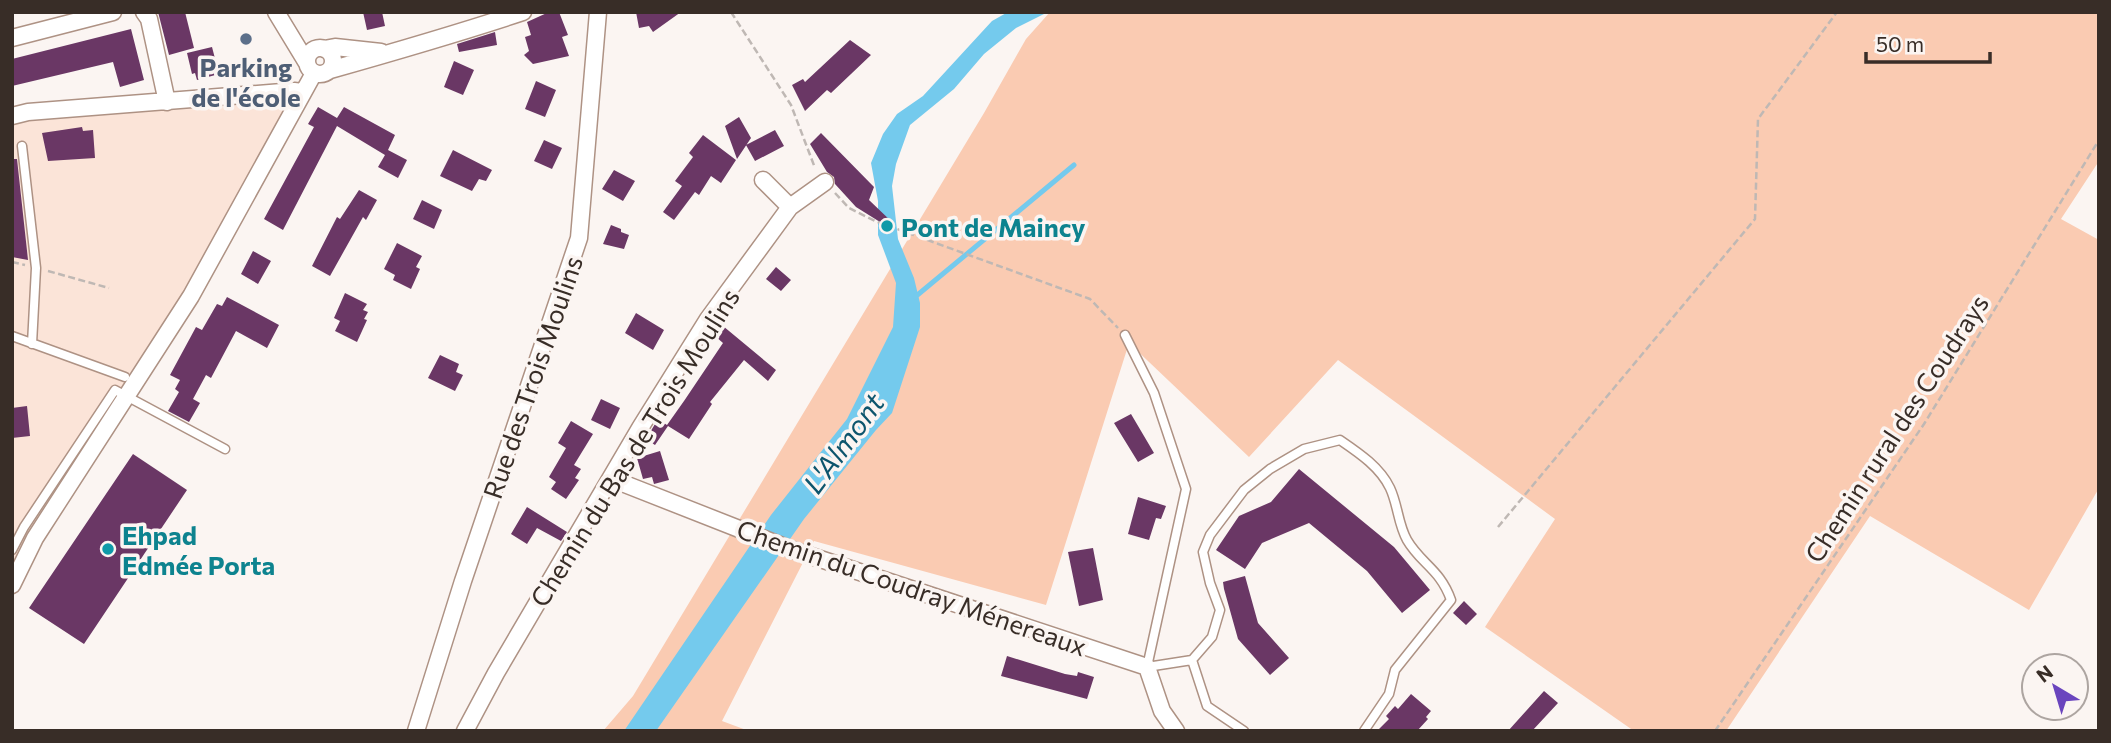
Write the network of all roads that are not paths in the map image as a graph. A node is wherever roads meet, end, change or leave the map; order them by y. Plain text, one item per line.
1 (113, 12) edge
2 (144, 12) edge
3 (523, 12) edge
4 (598, 12) edge
5 (280, 17) edge
6 (12, 38) edge
7 (322, 49) junction
8 (384, 53) junction
9 (317, 68) junction
10 (302, 92) junction
11 (167, 102) junction
12 (12, 116) edge
13 (22, 146) dead end
14 (763, 180) dead end
15 (825, 182) road end
16 (790, 207) junction
17 (1125, 335) road end
18 (12, 337) edge
19 (32, 344) junction
20 (125, 377) dead end
21 (127, 398) junction
22 (225, 449) dead end
23 (612, 479) junction
24 (12, 550) edge
25 (14, 575) edge
26 (1192, 660) junction
27 (1147, 667) junction
28 (416, 731) edge
29 (465, 731) edge
30 (1176, 731) edge
31 (1244, 731) edge
32 (1364, 731) edge

1 - 6 street
2 - 11 street
3 - 8 street
4 - 28 street, Rue des Trois Moulins
5 - 7 street
5 - 9 street
7 - 8 street
7 - 9 street
7 - 9 street
8 - 9 street
9 - 10 street
10 - 11 street
10 - 21 street
11 - 12 street
13 - 19 lane
14 - 16 street
15 - 16 street, Chemin du Bas de Trois Moulins
16 - 23 street, Chemin du Bas de Trois Moulins
17 - 27 lane
18 - 19 lane
19 - 20 lane
21 - 22 lane
21 - 24 lane
21 - 25 street
23 - 27 street, Chemin du Coudray Ménereaux
23 - 29 street, Chemin du Bas de Trois Moulins
26 - 27 lane
26 - 31 lane
26 - 32 lane
27 - 30 street

